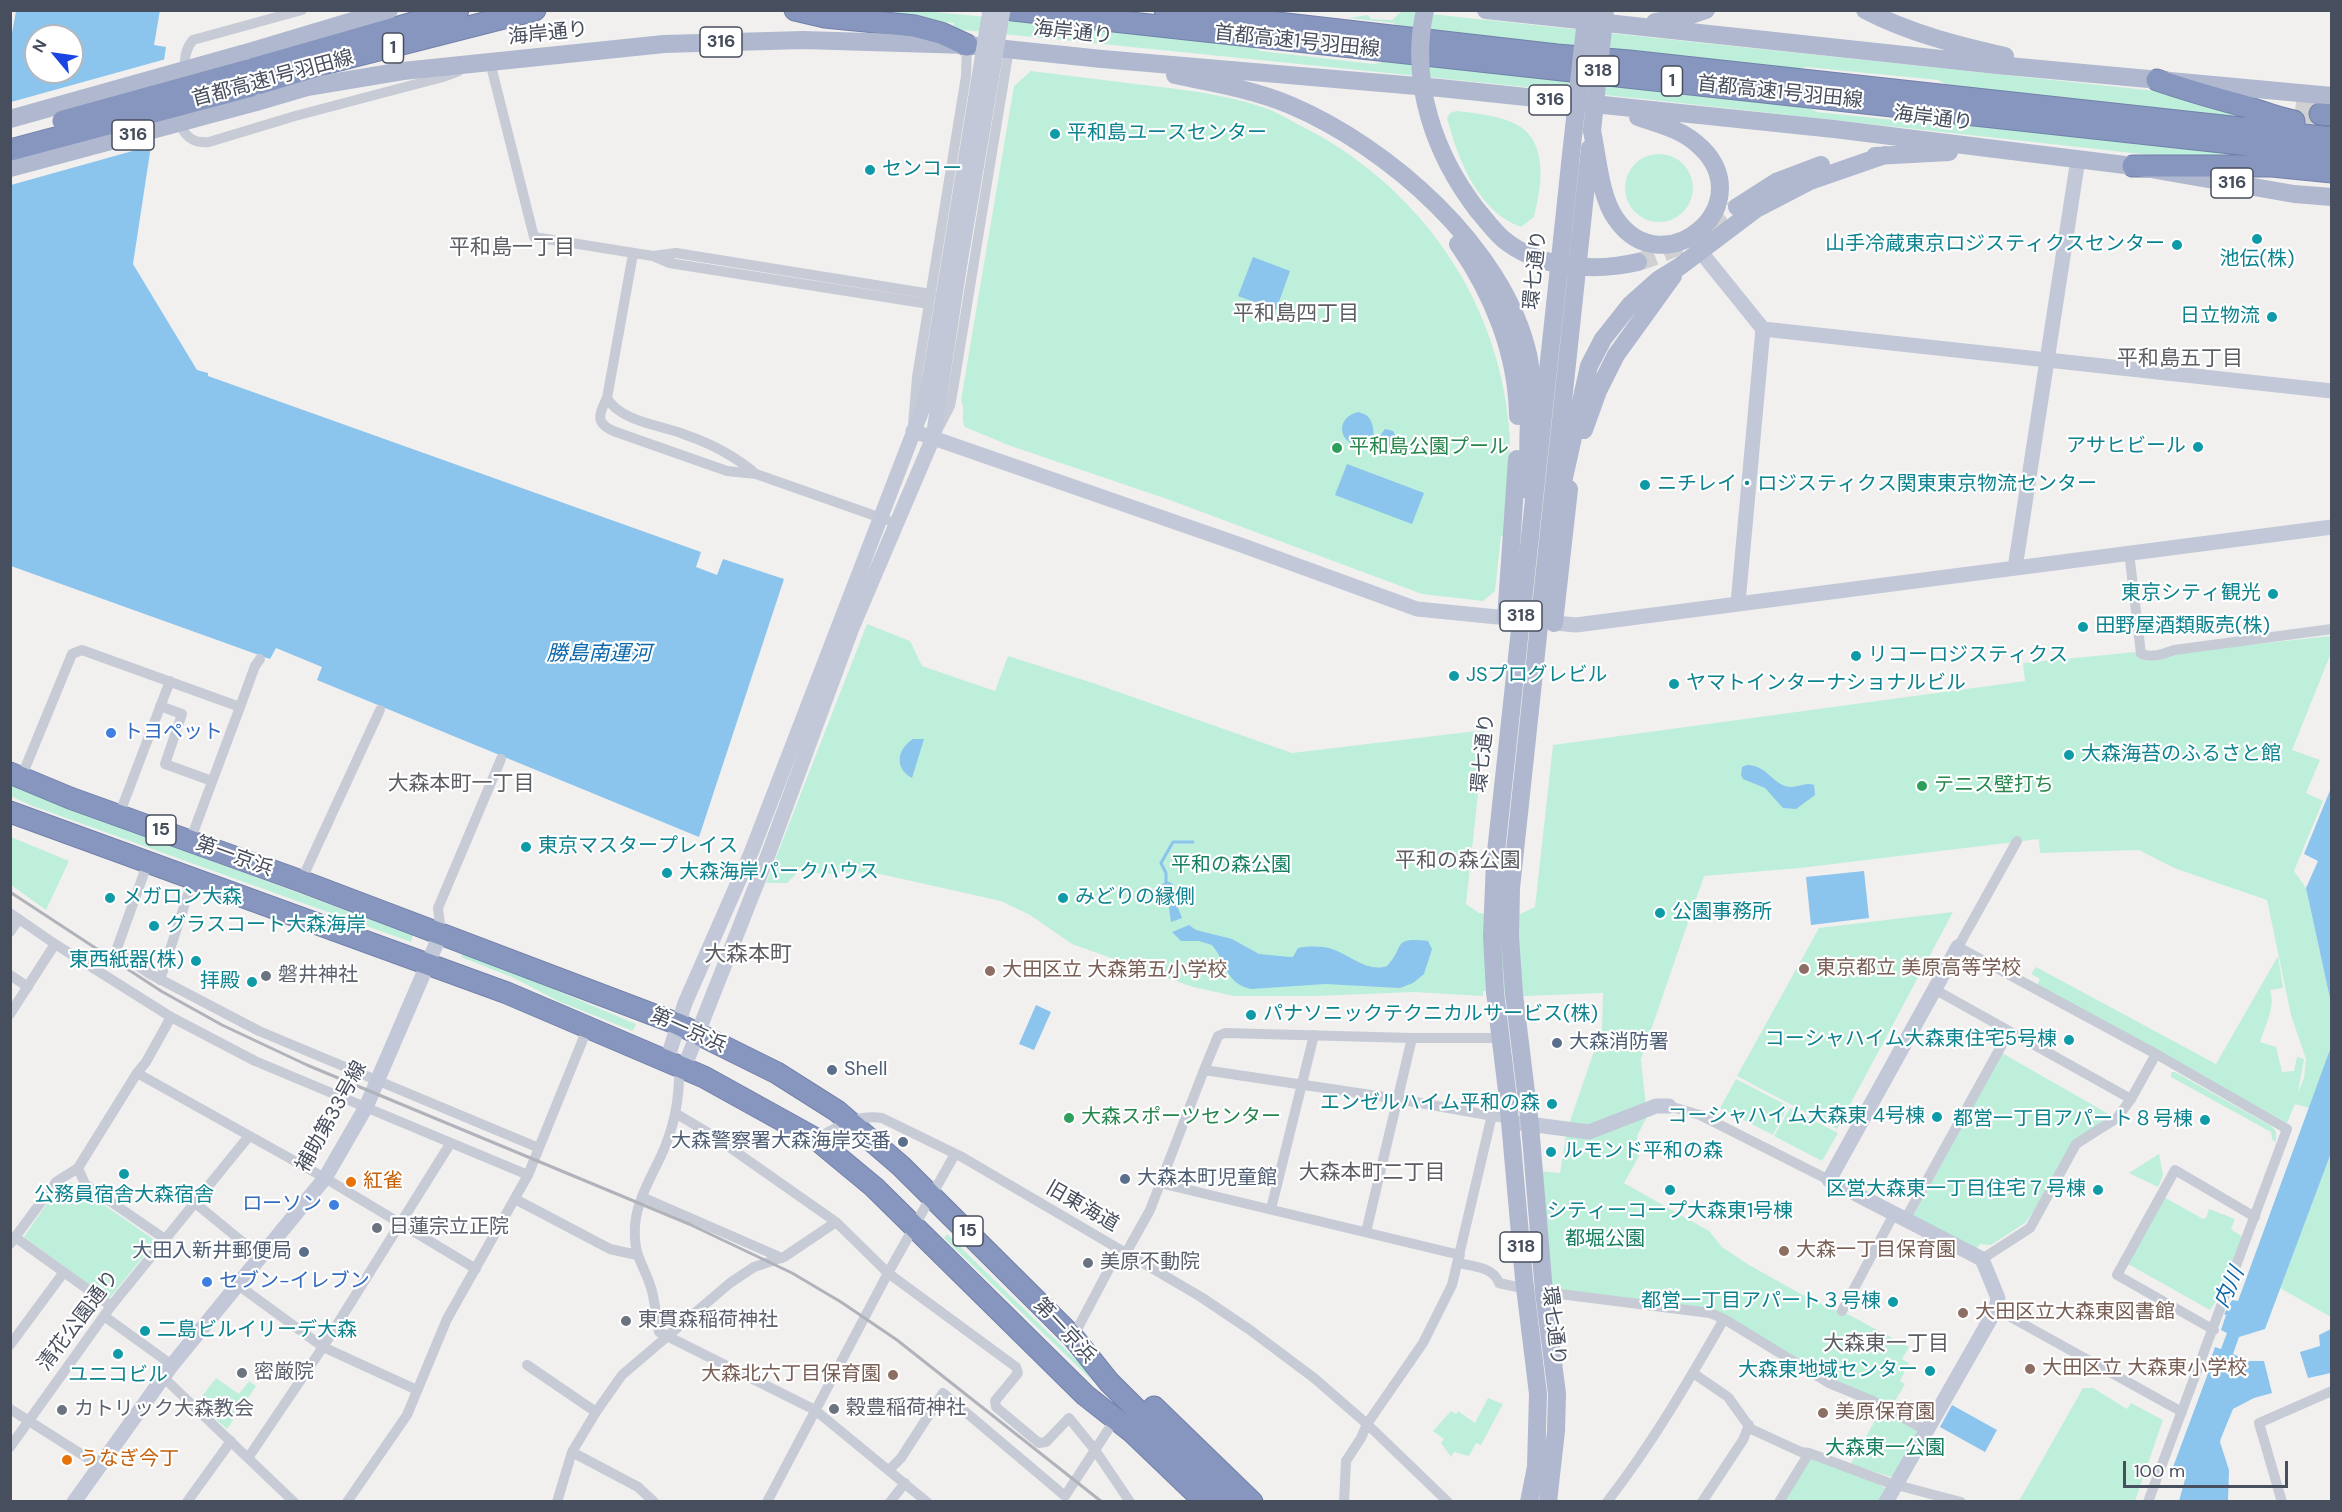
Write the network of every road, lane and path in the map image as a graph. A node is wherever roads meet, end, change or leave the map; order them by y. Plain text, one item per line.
1 (302, 10) edge
2 (389, 10) edge
3 (536, 10) edge
4 (795, 10) edge
5 (990, 10) edge
6 (1002, 10) edge
7 (1013, 10) edge
8 (1165, 10) edge
9 (1262, 10) edge
10 (1425, 10) edge
11 (1486, 10) edge
12 (1543, 10) edge
13 (1587, 10) edge
14 (1605, 10) edge
15 (1706, 10) edge
16 (1865, 10) edge
17 (452, 11) edge
18 (1575, 15) edge
19 (1630, 25) junction
20 (1365, 32) junction
21 (967, 45) junction
22 (449, 46) dead end
23 (1583, 46) junction
24 (391, 48) junction
25 (1009, 49) junction
26 (1102, 59) junction
27 (483, 63) junction
28 (2076, 72) junction
29 (249, 78) junction
30 (2157, 80) junction
31 (1611, 107) junction
32 (2294, 116) tunnel mouth
33 (2328, 118) edge
34 (10, 119) edge
35 (10, 135) edge
36 (1996, 149) junction
37 (10, 150) edge
38 (2331, 154) edge
39 (1886, 155) junction
40 (2078, 159) junction
41 (1586, 166) junction
42 (2133, 166) junction
43 (2277, 166) junction
44 (2331, 166) edge
45 (10, 168) edge
46 (2331, 172) edge
47 (1423, 194) junction
48 (2331, 197) edge
49 (1737, 207) tunnel mouth
50 (1571, 241) junction
51 (1700, 251) junction
52 (633, 254) junction
53 (954, 262) junction
54 (1638, 262) tunnel mouth
55 (1679, 267) junction
56 (930, 299) junction
57 (1763, 329) junction
58 (2048, 361) junction
59 (2331, 391) edge
60 (607, 398) junction
61 (913, 431) junction
62 (933, 438) junction
63 (756, 474) junction
64 (880, 518) junction
65 (897, 524) junction
66 (2331, 527) edge
67 (1529, 544) junction
68 (1548, 547) junction
69 (2129, 552) junction
70 (2015, 568) junction
71 (1738, 603) junction
72 (1506, 619) junction
73 (1554, 622) junction
74 (2331, 629) edge
75 (260, 659) dead end
76 (170, 681) junction
77 (160, 706) junction
78 (240, 707) junction
79 (380, 710) dead end
80 (501, 759) dead end
81 (16, 776) edge
82 (213, 781) junction
83 (10, 812) edge
84 (119, 815) junction
85 (190, 841) junction
86 (2018, 841) dead end
87 (148, 862) junction
88 (193, 879) junction
89 (301, 881) junction
90 (15, 916) edge
91 (10, 932) edge
92 (441, 933) junction
93 (55, 944) junction
94 (1958, 947) junction
95 (428, 963) junction
96 (10, 975) edge
97 (160, 980) junction
98 (28, 987) junction
99 (1934, 989) junction
100 (10, 1014) edge
101 (171, 1017) junction
102 (588, 1027) junction
103 (687, 1029) junction
104 (2009, 1032) junction
105 (1314, 1035) junction
106 (1412, 1038) junction
107 (1501, 1038) junction
108 (2156, 1054) junction
109 (677, 1064) junction
110 (1204, 1070) junction
111 (137, 1072) junction
112 (378, 1080) junction
113 (1302, 1084) junction
114 (2131, 1098) junction
115 (1398, 1099) junction
116 (1669, 1106) joint
117 (366, 1107) junction
118 (675, 1113) junction
119 (1501, 1117) junction
120 (849, 1120) junction
121 (1530, 1125) junction
122 (249, 1136) junction
123 (816, 1139) junction
124 (450, 1144) junction
125 (539, 1148) junction
126 (955, 1154) junction
127 (78, 1168) junction
128 (528, 1175) junction
129 (325, 1178) junction
130 (1829, 1180) junction
131 (1160, 1183) junction
132 (932, 1196) junction
133 (642, 1197) junction
134 (515, 1199) junction
135 (195, 1203) junction
136 (1271, 1209) junction
137 (1900, 1217) junction
138 (2255, 1217) junction
139 (836, 1222) junction
140 (400, 1223) junction
141 (915, 1226) junction
142 (1366, 1232) junction
143 (165, 1239) junction
144 (13, 1240) edge
145 (1122, 1251) junction
146 (637, 1256) junction
147 (261, 1257) junction
148 (782, 1258) junction
149 (1459, 1259) junction
150 (1982, 1259) junction
151 (476, 1269) junction
152 (64, 1272) junction
153 (888, 1273) junction
154 (238, 1285) junction
155 (1526, 1289) junction
156 (1544, 1292) junction
157 (111, 1306) junction
158 (1996, 1309) junction
159 (1842, 1311) dead end
160 (104, 1316) junction
161 (1724, 1319) junction
162 (2214, 1330) junction
163 (666, 1336) junction
164 (1078, 1342) junction
165 (10, 1345) edge
166 (323, 1347) junction
167 (527, 1365) dead end
168 (167, 1371) junction
169 (1693, 1373) junction
170 (417, 1390) junction
171 (2331, 1391) edge
172 (1085, 1395) junction
173 (10, 1410) edge
174 (815, 1410) junction
175 (596, 1412) junction
176 (2182, 1412) junction
177 (29, 1421) junction
178 (1367, 1424) junction
179 (1749, 1425) junction
180 (1110, 1427) junction
181 (1927, 1431) junction
182 (231, 1441) junction
183 (10, 1447) edge
184 (1095, 1450) junction
185 (572, 1452) junction
186 (1809, 1453) junction
187 (248, 1458) junction
188 (100, 1466) junction
189 (889, 1470) junction
190 (905, 1483) junction
191 (1898, 1484) junction
192 (1929, 1497) edge
193 (290, 1500) edge
194 (1780, 1501) edge
195 (75, 1502) edge
196 (187, 1502) edge
197 (347, 1502) edge
198 (557, 1502) edge
199 (654, 1502) edge
200 (767, 1502) edge
201 (890, 1502) edge
202 (927, 1502) edge
203 (1130, 1502) edge
204 (1185, 1502) edge
205 (1205, 1502) edge
206 (1230, 1502) edge
207 (1252, 1502) edge
208 (1344, 1502) edge
209 (1448, 1502) edge
210 (1529, 1502) edge
211 (1548, 1502) edge
212 (1607, 1502) edge
213 (1702, 1502) edge
214 (1886, 1502) edge
215 (1961, 1502) edge
216 (2148, 1502) edge
217 (2282, 1502) edge

1 - 27 street
2 - 29 main road, 海岸通り / 316
3 - 24 highway, 首都高速1号羽田線 / 1
4 - 21 highway
5 - 53 street, bridge
6 - 53 street, bridge
7 - 38 highway, 首都高速1号羽田線 / 1
8 - 20 highway, 首都高速1号羽田線 / 1
9 - 20 highway
10 - 54 main road, bridge
11 - 18 main road
12 - 18 main road
13 - 23 main road, 環七通り / 318, bridge
14 - 41 main road, 環七通り / 318, bridge
15 - 19 main road
16 - 28 main road
17 - 29 highway, 首都高速1号羽田線 / 1
18 - 19 main road
18 - 23 main road, bridge
19 - 28 main road
20 - 33 highway, 首都高速1号羽田線 / 1
21 - 25 main road, 海岸通り / 316
21 - 27 main road, 海岸通り / 316
21 - 56 street
22 - 24 highway
23 - 41 main road, 環七通り / 318, bridge
24 - 29 highway, 首都高速1号羽田線 / 1
25 - 26 main road, 海岸通り / 316
25 - 62 street
26 - 31 main road, 海岸通り / 316
26 - 47 main road
27 - 29 main road, 海岸通り / 316
27 - 52 street
28 - 30 main road
29 - 34 main road, 海岸通り / 316, bridge
29 - 35 highway, 首都高速1号羽田線 / 1, bridge
29 - 37 highway, 首都高速1号羽田線 / 1, bridge
29 - 45 main road, 海岸通り / 316, bridge
30 - 32 highway
30 - 33 main road
31 - 36 main road, 海岸通り / 316
31 - 41 main road
36 - 39 main road
36 - 40 main road, 316
39 - 49 main road
39 - 51 main road
40 - 42 main road, 316
40 - 58 street
41 - 50 main road, 環七通り / 318
42 - 43 highway
42 - 48 main road, 316
43 - 44 highway
43 - 46 highway
47 - 67 main road, bridge
47 - 72 main road
50 - 67 main road, 環七通り / 318, bridge
50 - 68 main road, 環七通り / 318, bridge
51 - 55 main road
51 - 57 street
52 - 56 street
52 - 60 street
53 - 61 street
53 - 62 street
55 - 68 main road, bridge
55 - 73 main road
56 - 61 street
57 - 58 street
57 - 71 street
58 - 59 street
58 - 70 street
60 - 63 street
60 - 63 street
61 - 62 street
61 - 64 street
62 - 65 street
62 - 72 street
63 - 64 street
64 - 65 street
64 - 103 street
65 - 103 street
66 - 69 street
67 - 107 main road, 環七通り / 318, bridge
68 - 121 main road, 環七通り / 318, bridge
69 - 70 street
69 - 74 street
70 - 71 street
71 - 73 street
72 - 73 street
75 - 78 street
76 - 77 street
76 - 78 street
76 - 81 street
77 - 82 street
77 - 84 street
78 - 82 street
79 - 89 street
80 - 92 street
81 - 84 highway, 第一京浜 / 15
82 - 85 street
83 - 87 highway, 第一京浜 / 15
84 - 85 highway, 第一京浜 / 15
85 - 89 highway, 第一京浜 / 15
86 - 94 street
87 - 88 highway, 第一京浜 / 15
87 - 97 street
88 - 95 highway, 第一京浜 / 15
88 - 97 street
89 - 92 highway, 第一京浜 / 15
90 - 91 street
90 - 93 street
92 - 95 street, 補助第33号線
92 - 103 highway, 第一京浜 / 15
93 - 98 street
93 - 101 street
94 - 99 street
94 - 108 street
95 - 102 highway, 第一京浜 / 15
95 - 112 street, 補助第33号線
96 - 98 street
97 - 112 street
98 - 100 street
99 - 104 street
99 - 130 street
101 - 111 street
101 - 117 street
102 - 109 highway, 第一京浜 / 15
102 - 125 street
103 - 109 street
103 - 120 highway, 第一京浜 / 15
104 - 114 street
104 - 137 street
105 - 106 street
105 - 110 street
105 - 113 street
106 - 107 street
106 - 115 street
107 - 119 main road, 環七通り / 318
108 - 114 street
108 - 138 street
109 - 118 street
109 - 123 highway, 第一京浜 / 15
110 - 113 street
110 - 131 street
111 - 122 street
111 - 127 street
112 - 117 street, 補助第33号線
112 - 125 street
113 - 115 street
113 - 136 street
114 - 150 street
115 - 119 street
115 - 142 street
116 - 121 street
116 - 130 street
117 - 124 street
117 - 129 street, 補助第33号線
118 - 133 street
118 - 139 street
119 - 121 street
119 - 149 street
119 - 155 main road, 環七通り / 318
120 - 123 street, 旧東海道
120 - 126 street, 旧東海道
120 - 132 highway, 第一京浜 / 15
121 - 156 main road, 環七通り / 318
122 - 129 street
122 - 135 street, 清花公園通り
123 - 141 highway, 第一京浜 / 15
124 - 128 street
124 - 140 street
125 - 128 street
126 - 132 street
126 - 145 street, 旧東海道
127 - 143 street
127 - 144 street
128 - 134 street
129 - 140 street
129 - 147 street, 補助第33号線
130 - 137 street
131 - 136 street
131 - 145 street
132 - 141 street
132 - 164 highway, 第一京浜 / 15
133 - 146 street
133 - 148 street
134 - 146 street
134 - 151 street
135 - 143 street, 清花公園通り
135 - 147 street
136 - 142 street
137 - 150 street
137 - 159 street
138 - 162 street
138 - 162 street
139 - 148 street
139 - 153 street
140 - 151 street
140 - 166 street
141 - 153 street
141 - 172 highway, 第一京浜 / 15
142 - 149 street
143 - 157 street, 清花公園通り
144 - 152 street
145 - 164 street
145 - 178 street, 旧東海道
146 - 163 street
147 - 154 street, 補助第33号線
148 - 163 street
149 - 155 street
149 - 178 street
150 - 158 street
151 - 170 street
152 - 157 street
152 - 165 street
153 - 174 street
153 - 184 street
154 - 166 street
154 - 168 street, 補助第33号線
155 - 210 main road, 環七通り / 318
156 - 161 street
156 - 211 main road, 環七通り / 318
157 - 160 street, 清花公園通り
158 - 176 street
158 - 181 street
160 - 168 street
160 - 177 street, 清花公園通り
161 - 169 street
161 - 181 street
162 - 176 street
163 - 174 street
163 - 175 street
164 - 206 highway, 第一京浜 / 15
164 - 207 highway, 15
166 - 170 street
166 - 187 street
167 - 175 street
168 - 182 street
168 - 188 street, 補助第33号線
169 - 179 street
169 - 212 street
170 - 197 street
171 - 217 street
172 - 180 highway, 15
172 - 205 highway, 第一京浜 / 15
173 - 177 street
174 - 189 street
174 - 200 street
175 - 185 street
176 - 216 street
177 - 183 street, 清花公園通り
177 - 188 street
178 - 208 street
178 - 209 street, 旧東海道
179 - 186 street
179 - 213 street
180 - 184 street
180 - 204 highway, 15
181 - 191 street
182 - 187 street
182 - 196 street
184 - 189 street
184 - 203 street
185 - 198 street
185 - 199 street
186 - 191 street
186 - 194 street
187 - 193 street
188 - 195 street, 補助第33号線
189 - 190 street
190 - 201 street
190 - 202 street
191 - 192 street
191 - 214 street
192 - 215 street

